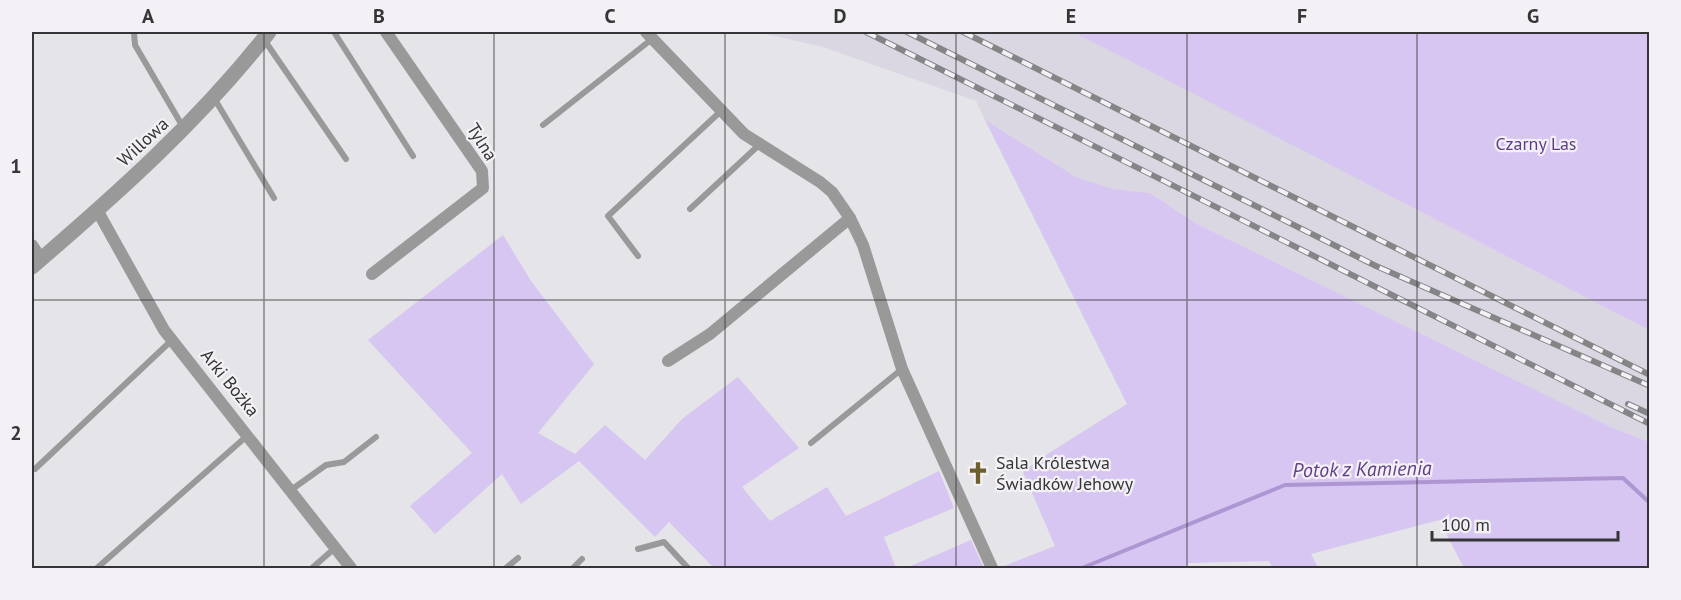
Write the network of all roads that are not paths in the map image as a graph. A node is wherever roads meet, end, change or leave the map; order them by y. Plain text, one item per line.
1 (135, 32) edge
2 (334, 32) edge
3 (386, 32) edge
4 (266, 35) edge
5 (649, 35) edge
6 (214, 98) junction
7 (721, 111) junction
8 (543, 125) dead end
9 (185, 130) junction
10 (759, 145) junction
11 (413, 156) dead end
12 (346, 159) dead end
13 (273, 198) dead end
14 (690, 209) dead end
15 (97, 210) junction
16 (850, 218) junction
17 (32, 245) edge
18 (638, 256) dead end
19 (36, 263) edge
20 (372, 274) dead end
21 (173, 340) junction
22 (669, 361) dead end
23 (902, 369) junction
24 (248, 435) junction
25 (376, 437) dead end
26 (811, 443) dead end
27 (35, 468) dead end
28 (291, 490) junction
29 (335, 548) junction
30 (638, 549) dead end
31 (518, 558) dead end
32 (582, 559) dead end
33 (98, 568) edge
34 (312, 568) edge
35 (351, 568) edge
36 (506, 568) edge
37 (573, 568) edge
38 (688, 568) edge
39 (992, 568) edge

1 - 9 lane
2 - 11 lane
3 - 20 street, Tylna
4 - 6 street, Willowa
4 - 12 lane
5 - 7 street
5 - 8 lane
6 - 9 street, Willowa
6 - 13 lane
7 - 10 street
7 - 18 lane
9 - 15 street, Willowa
10 - 14 lane
10 - 16 street
15 - 19 street, Willowa
15 - 21 street, Arki Bożka
16 - 22 street
16 - 23 street
17 - 19 street
21 - 24 street, Arki Bożka
21 - 27 lane
23 - 26 lane
23 - 39 street
24 - 28 street, Arki Bożka
24 - 33 lane
25 - 28 lane
28 - 29 street, Arki Bożka
29 - 34 lane
29 - 35 street, Arki Bożka
30 - 38 lane
31 - 36 lane
32 - 37 lane

